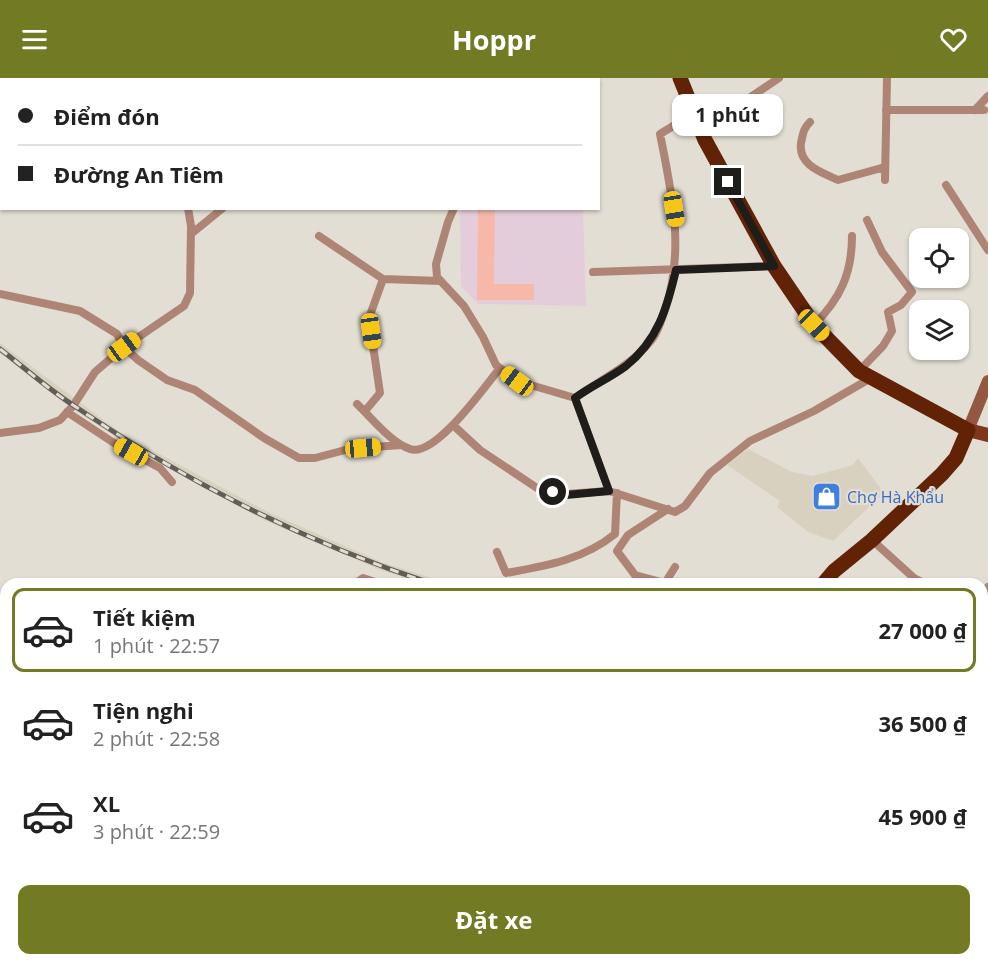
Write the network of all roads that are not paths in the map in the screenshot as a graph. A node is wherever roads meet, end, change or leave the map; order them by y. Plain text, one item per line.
1 (680, 78) edge
2 (779, 78) edge
3 (887, 78) edge
4 (988, 96) edge
5 (740, 105) dead end
6 (886, 110) junction
7 (693, 114) junction
8 (810, 122) dead end
9 (885, 166) junction
10 (885, 180) dead end
11 (946, 185) dead end
12 (188, 210) edge
13 (221, 210) edge
14 (453, 210) edge
15 (867, 220) dead end
16 (191, 234) junction
17 (319, 236) dead end
18 (852, 236) dead end
19 (988, 250) edge
20 (774, 266) junction
21 (676, 270) junction
22 (593, 272) dead end
23 (383, 279) junction
24 (441, 282) junction
25 (0, 294) edge
26 (814, 325) junction
27 (124, 347) junction
28 (500, 368) junction
29 (865, 375) junction
30 (988, 381) edge
31 (575, 398) junction
32 (357, 404) dead end
33 (365, 411) junction
34 (67, 412) junction
35 (453, 425) junction
36 (968, 430) junction
37 (0, 433) edge
38 (988, 435) edge
39 (401, 445) junction
40 (172, 482) dead end
41 (613, 492) junction
42 (668, 509) junction
43 (616, 529) junction
44 (628, 535) junction
45 (872, 540) junction
46 (497, 552) dead end
47 (675, 567) dead end
48 (646, 578) edge
49 (667, 578) edge
50 (829, 578) edge
51 (914, 578) edge

1 - 7 highway
2 - 5 street
3 - 6 street
4 - 6 street
6 - 9 street
7 - 20 highway
7 - 21 street
8 - 9 street
9 - 10 street
11 - 19 street
12 - 16 street
13 - 16 street
14 - 24 street
15 - 29 street
16 - 27 street
17 - 23 street
18 - 26 street
20 - 21 street
20 - 26 highway
21 - 22 street
21 - 31 street
23 - 24 street
23 - 33 street
24 - 28 street
25 - 27 street
26 - 29 highway
27 - 34 street
27 - 39 street
28 - 31 street
28 - 35 street
29 - 36 highway
29 - 42 street
30 - 36 street
31 - 41 street
32 - 33 street
33 - 39 street
34 - 37 street
34 - 40 street
35 - 39 street
35 - 41 street
36 - 38 main road
36 - 45 highway
41 - 42 street
41 - 43 street
42 - 44 street
43 - 44 street
43 - 46 street
44 - 48 street
45 - 50 highway
45 - 51 street
47 - 49 street

